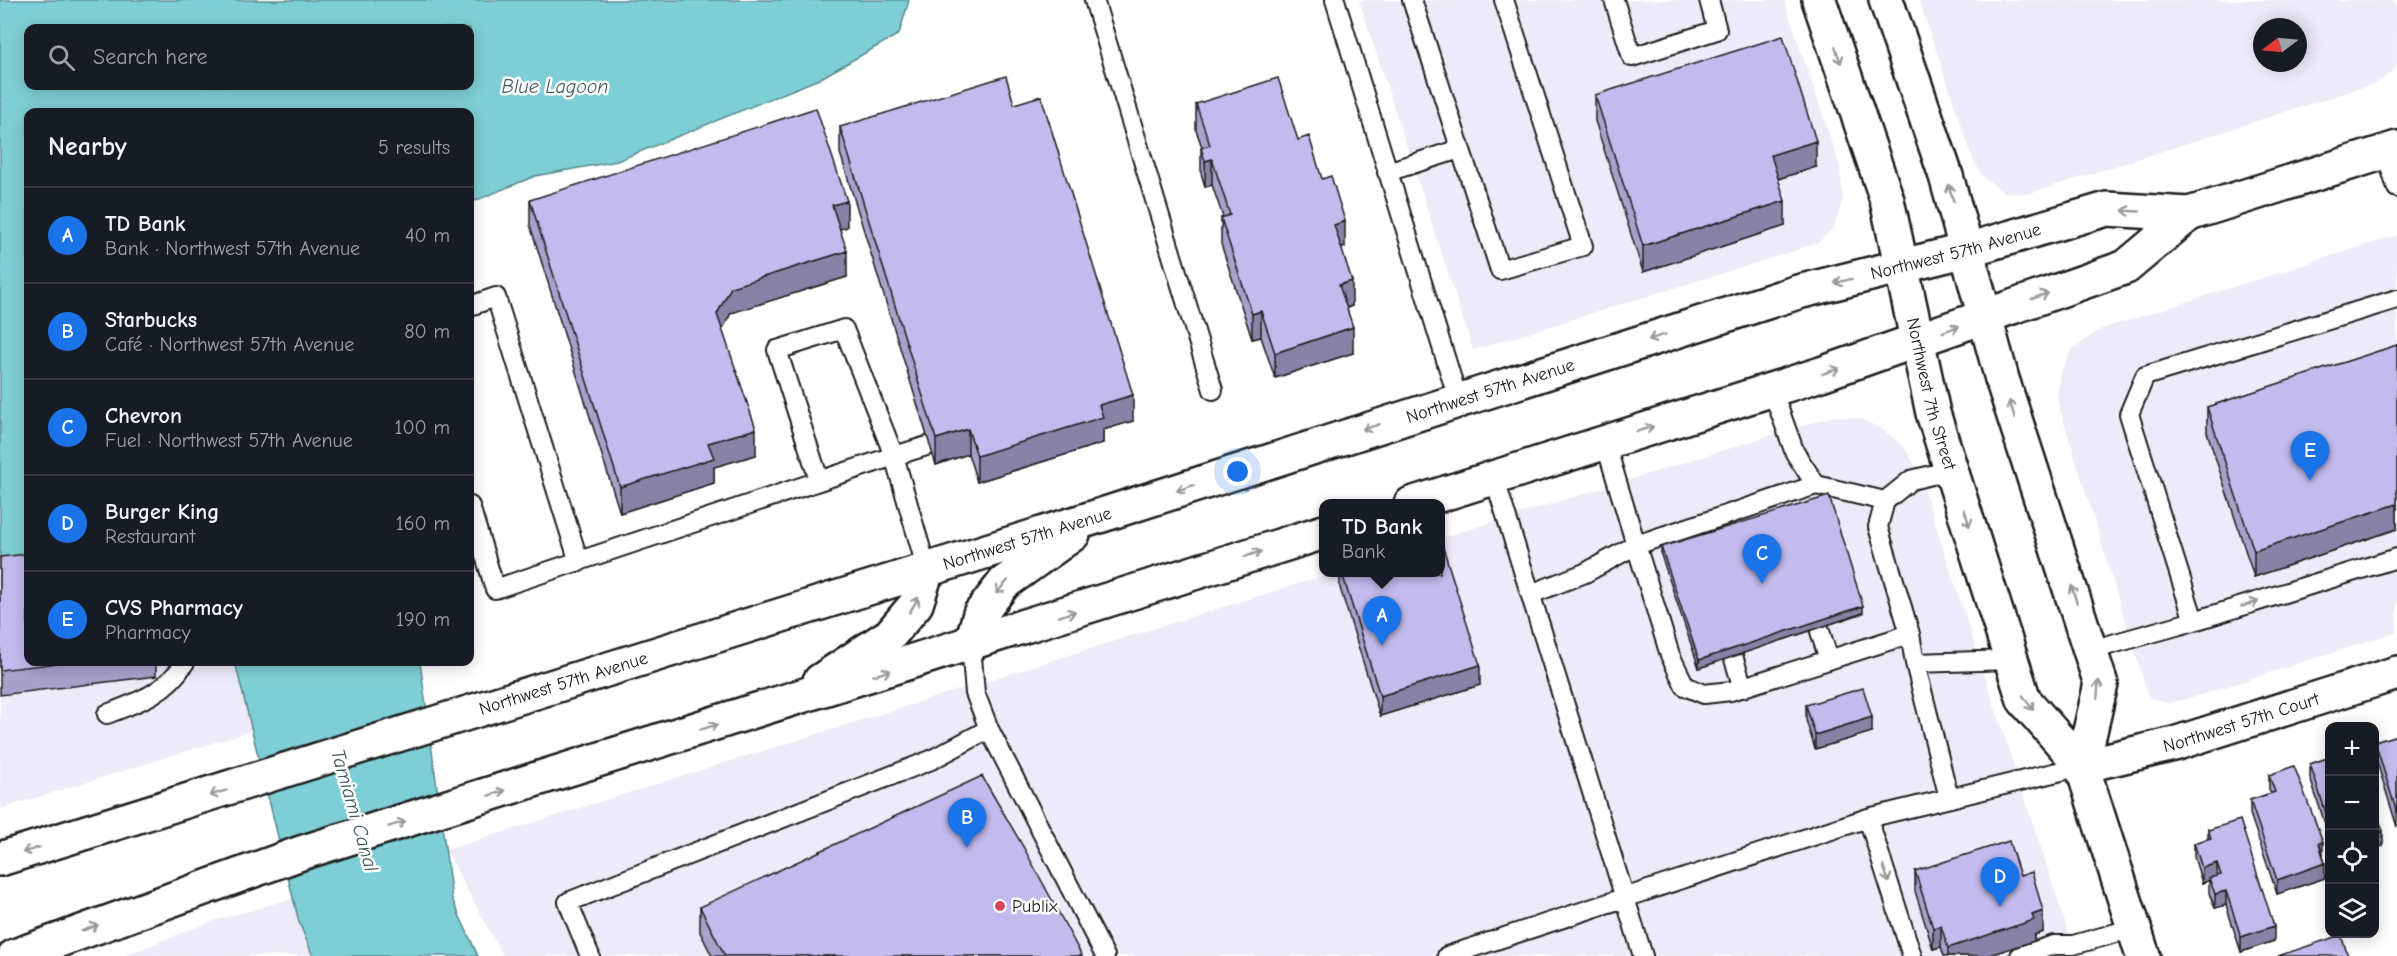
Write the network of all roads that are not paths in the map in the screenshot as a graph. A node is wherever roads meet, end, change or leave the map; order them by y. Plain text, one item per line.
1 (1094, 0) edge
2 (1335, 0) edge
3 (1412, 0) edge
4 (1504, 0) edge
5 (1614, 0) edge
6 (1709, 0) edge
7 (1819, 0) edge
8 (1886, 0) edge
9 (1460, 149) junction
10 (2391, 150) edge
11 (1387, 172) junction
12 (2397, 188) edge
13 (2189, 214) junction
14 (1967, 250) junction
15 (1900, 266) junction
16 (2397, 300) edge
17 (474, 305) edge
18 (1985, 317) junction
19 (1917, 341) junction
20 (1213, 390) dead end
21 (1772, 390) junction
22 (1458, 399) junction
23 (1605, 442) junction
24 (930, 445) edge
25 (894, 456) junction
26 (1952, 470) junction
27 (1494, 477) junction
28 (819, 480) junction
29 (1816, 485) junction
30 (1777, 497) junction
31 (1426, 499) edge
32 (1885, 501) junction
33 (1100, 516) junction
34 (1783, 518) edge
35 (474, 519) edge
36 (1692, 525) junction
37 (1319, 533) edge
38 (1698, 544) edge
39 (1635, 545) junction
40 (2397, 558) edge
41 (579, 562) junction
42 (927, 570) junction
43 (1531, 594) junction
44 (2194, 621) junction
45 (1819, 628) edge
46 (1910, 634) junction
47 (970, 645) junction
48 (2091, 650) junction
49 (1733, 656) edge
50 (1829, 660) junction
51 (2012, 660) junction
52 (1915, 663) junction
53 (183, 666) edge
54 (2397, 673) edge
55 (1743, 688) junction
56 (786, 703) junction
57 (107, 714) dead end
58 (989, 729) junction
59 (2082, 766) junction
60 (1949, 798) junction
61 (1868, 818) junction
62 (0, 859) edge
63 (1624, 896) junction
64 (2138, 942) edge
65 (15, 956) edge
66 (590, 956) edge
67 (1105, 956) edge
68 (1447, 956) edge
69 (1643, 956) edge
70 (1912, 956) edge
71 (2020, 956) edge

1 - 20 lane
2 - 11 lane
3 - 9 lane
4 - 9 lane
5 - 6 lane
7 -> 15 main road, Northwest 7th Street
14 -> 8 main road
9 - 11 lane
10 - 12 lane
10 - 13 main road
11 - 22 lane
13 -> 14 main road, Northwest 57th Avenue
18 -> 13 main road
14 - 15 main road, Northwest 57th Avenue
14 - 18 main road
15 - 19 main road, Northwest 7th Street
15 -> 22 main road, Northwest 57th Avenue
16 - 44 lane
17 - 41 lane
19 -> 18 main road
48 -> 18 main road
21 -> 19 main road
19 - 26 main road, Northwest 7th Street
23 -> 21 main road
21 - 29 lane
22 -> 33 main road, Northwest 57th Avenue
23 - 27 main road
23 - 39 lane
24 - 25 lane
25 - 28 lane
25 - 28 lane
25 - 42 lane
26 - 32 lane
26 -> 51 main road, Northwest 7th Street
27 - 31 main road
27 - 43 lane
28 - 41 lane
29 - 30 lane
29 - 32 lane
30 - 34 lane
30 - 36 lane
32 - 46 lane
33 - 42 main road, Northwest 57th Avenue
33 -> 47 main road
35 - 41 lane
36 - 38 lane
36 - 39 lane
47 -> 37 main road
39 - 43 lane
39 - 55 lane
44 -> 40 lane
56 -> 42 main road
42 -> 62 main road, Northwest 57th Avenue
43 - 63 lane
44 - 48 lane
45 - 50 lane
46 - 50 lane
46 - 52 lane
56 -> 47 main road
47 - 58 lane
59 -> 48 main road
49 - 55 lane
50 - 55 lane
51 - 52 lane
51 -> 59 main road, Northwest 7th Street
52 - 60 lane
53 - 57 lane
54 - 59 main road, Northwest 57th Court
65 -> 56 main road
58 - 66 lane
58 - 67 lane
59 - 60 lane
59 - 64 main road, Northwest 7th Street
60 - 61 lane
61 - 63 lane
61 -> 70 lane
63 - 68 lane
63 - 69 lane
64 - 71 lane

